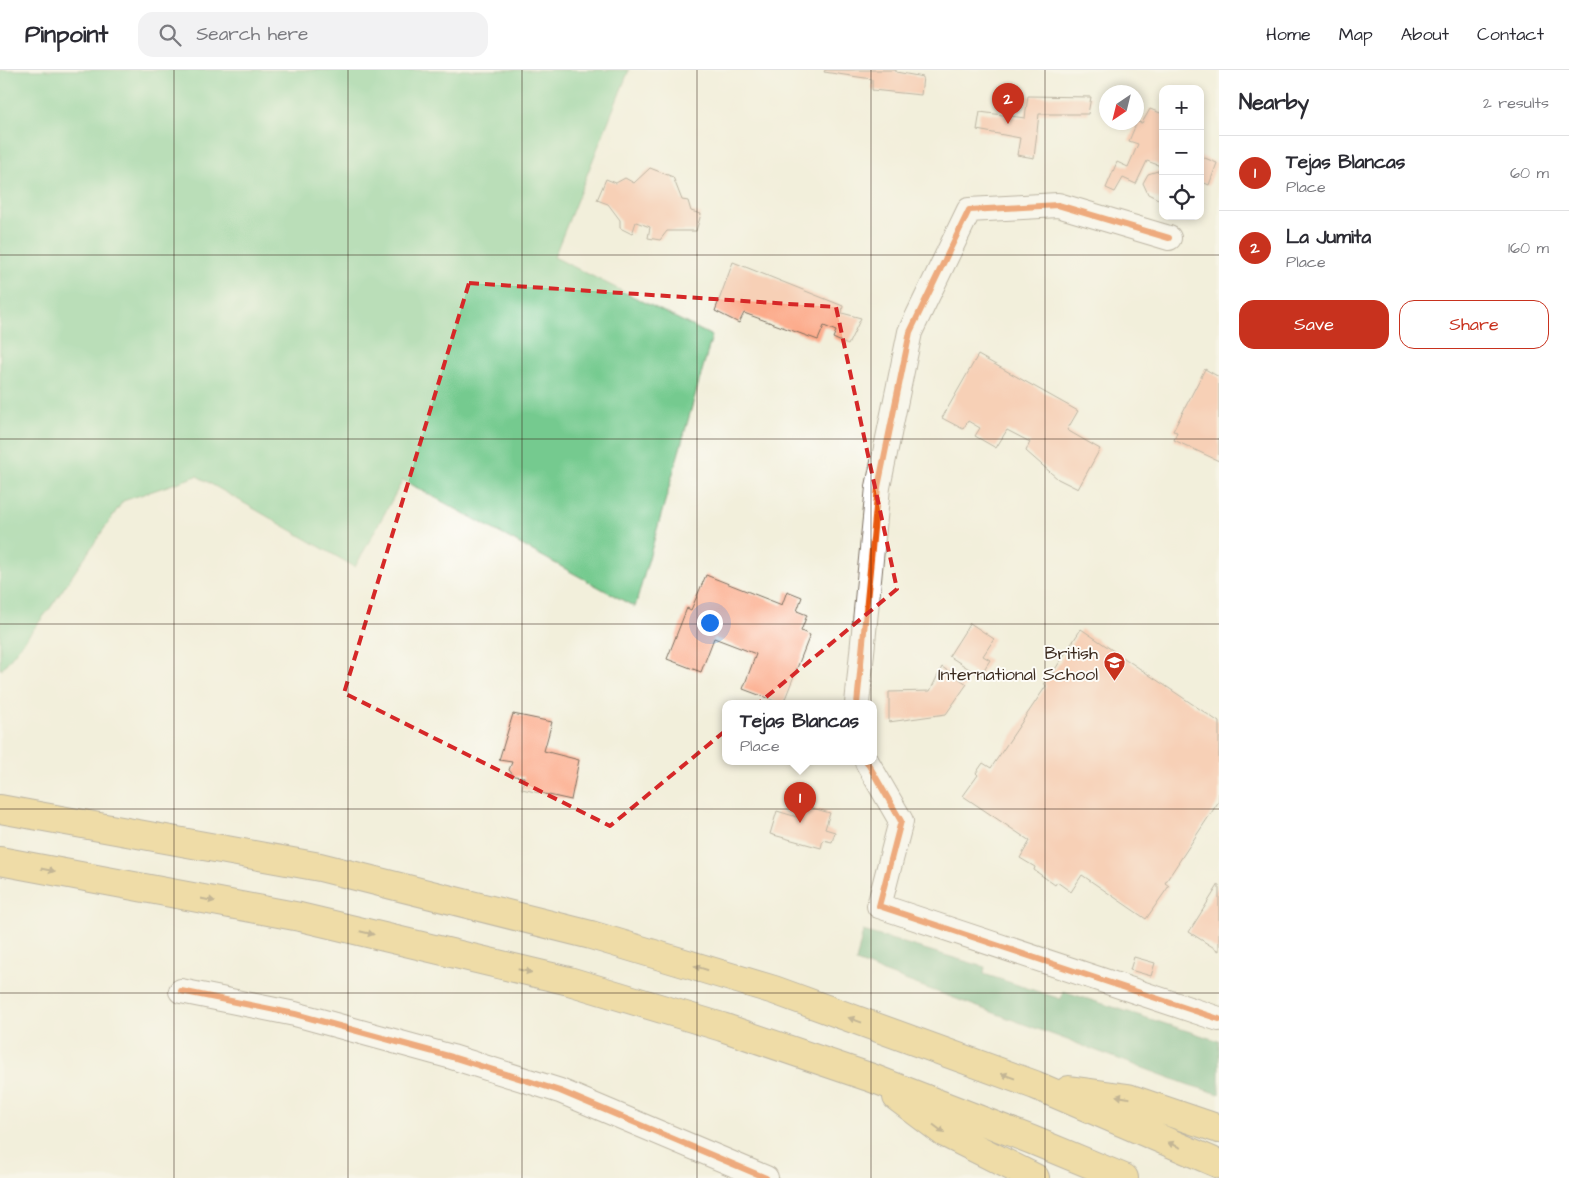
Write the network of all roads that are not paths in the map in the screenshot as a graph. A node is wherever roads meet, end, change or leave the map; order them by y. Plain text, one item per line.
1 (1168, 238) dead end
2 (857, 700) edge
3 (869, 765) edge
4 (0, 809) edge
5 (0, 861) edge
6 (181, 991) dead end
7 (1219, 1019) edge
8 (872, 1078) junction
9 (1034, 1085) junction
10 (1219, 1129) edge
11 (1219, 1164) edge
12 (766, 1178) edge
13 (1035, 1178) edge
14 (1124, 1178) edge

1 - 2 street
3 - 7 street
9 -> 4 highway
5 -> 8 highway
6 - 12 street
8 -> 13 highway
8 - 14 highway
10 -> 9 highway
11 -> 9 highway

